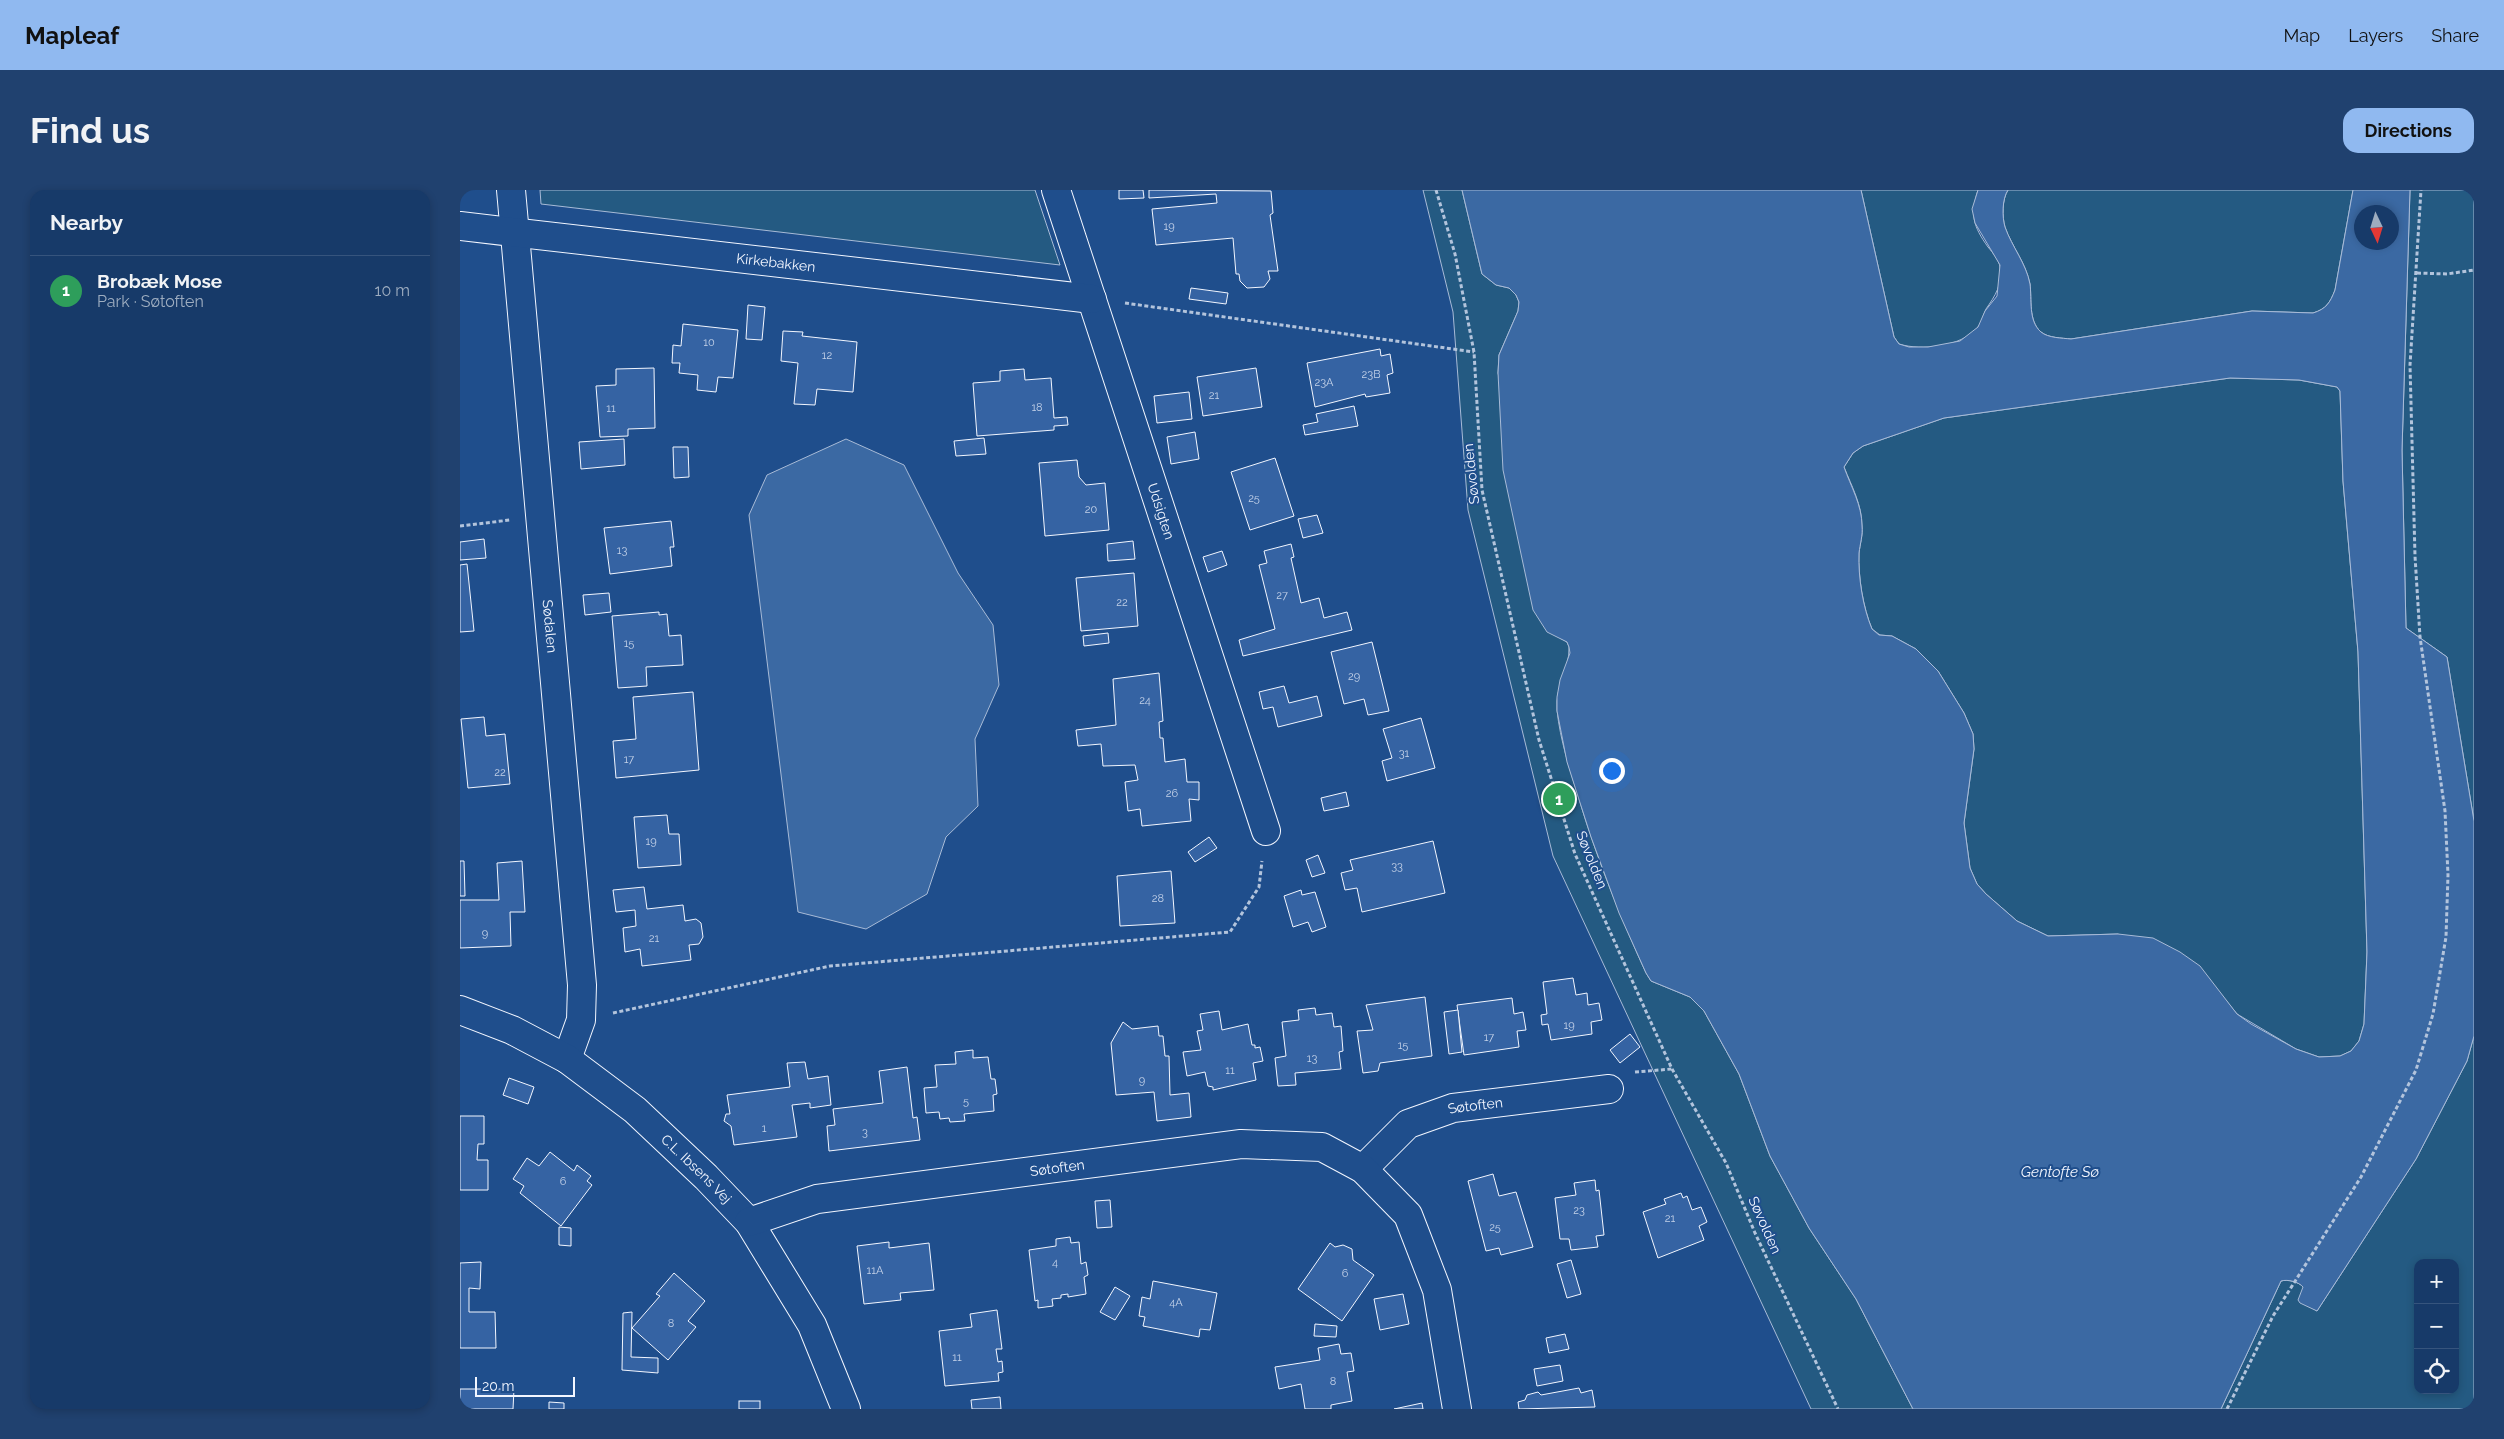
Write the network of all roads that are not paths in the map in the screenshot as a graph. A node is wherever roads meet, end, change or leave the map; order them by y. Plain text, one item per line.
1 (511, 190) edge
2 (1056, 190) edge
3 (460, 226) edge
4 (515, 232) junction
5 (1092, 299) junction
6 (1266, 830) road end
7 (460, 1010) edge
8 (566, 1059) junction
9 (1608, 1090) dead end
10 (1364, 1169) junction
11 (749, 1222) junction
12 (846, 1409) edge
13 (1457, 1409) edge

1 - 4 street, Sødalen
2 - 5 street, Udsigten
3 - 4 street, Kirkebakken
4 - 5 street, Kirkebakken
4 - 8 street, Sødalen
5 - 6 street, Udsigten
7 - 8 street, C.L. Ibsens Vej
8 - 11 street, C.L. Ibsens Vej
9 - 10 street, Søtoften
10 - 11 street, Søtoften
10 - 13 street, Søtoften
11 - 12 street, C.L. Ibsens Vej

